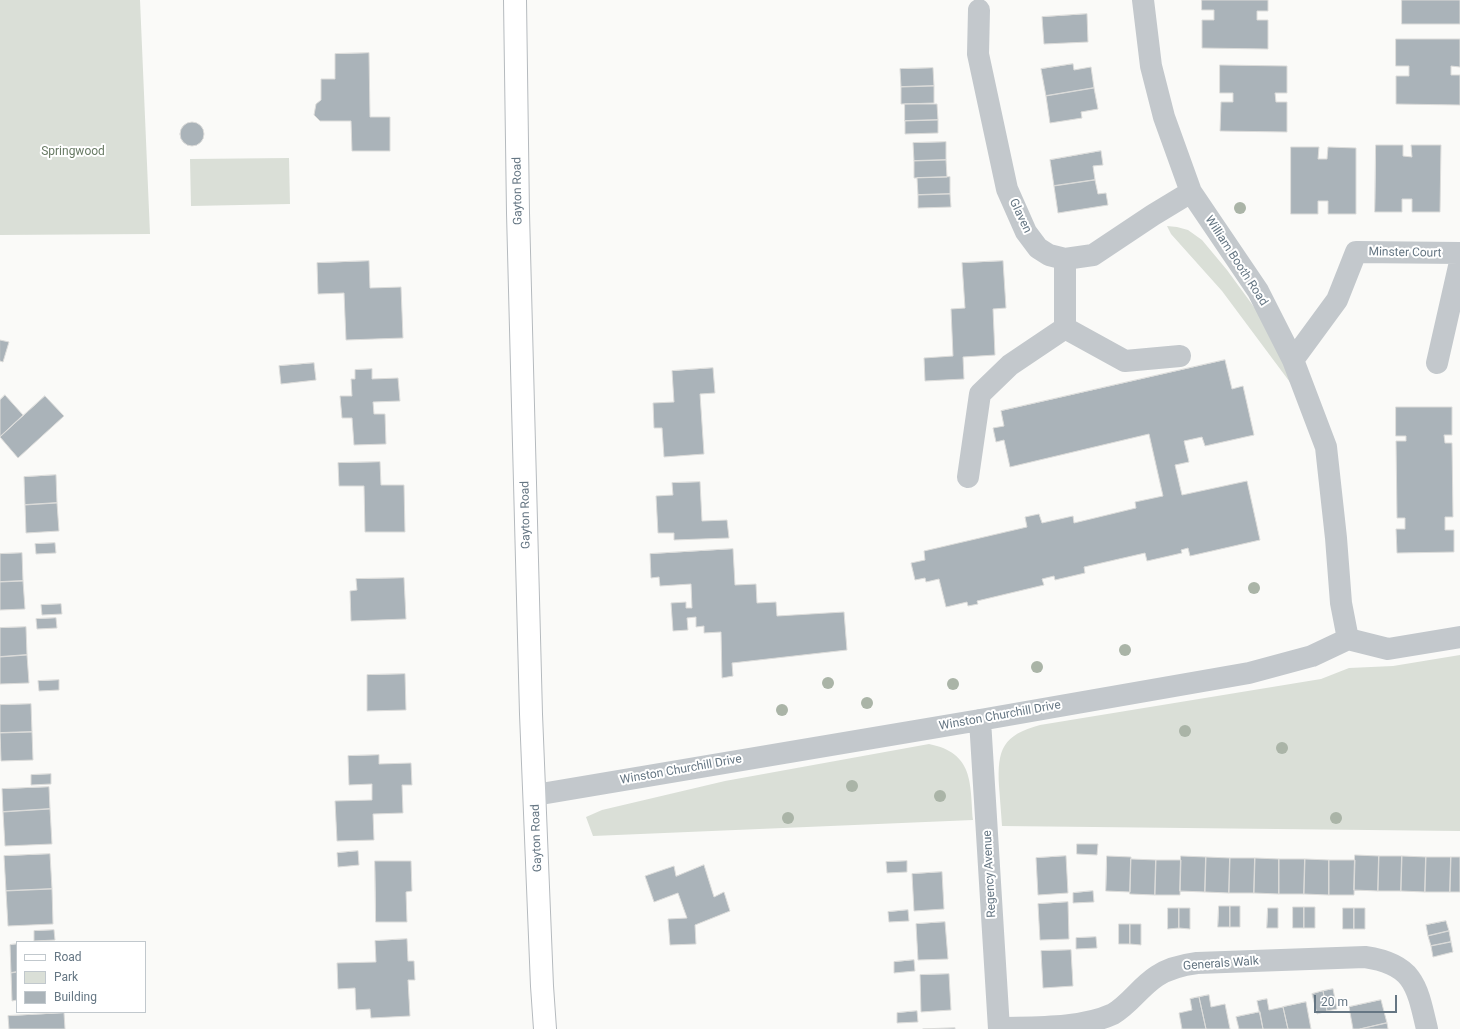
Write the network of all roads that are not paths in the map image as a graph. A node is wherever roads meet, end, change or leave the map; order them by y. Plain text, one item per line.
1 (515, 0) edge
2 (1143, 0) edge
3 (979, 10) dead end
4 (1191, 192) junction
5 (1460, 254) edge
6 (1065, 259) junction
7 (1460, 262) edge
8 (1065, 328) junction
9 (1180, 356) dead end
10 (1293, 360) junction
11 (1437, 363) dead end
12 (968, 477) dead end
13 (1460, 638) edge
14 (1348, 639) junction
15 (980, 720) junction
16 (535, 795) junction
17 (545, 1029) edge
18 (999, 1029) edge
19 (1427, 1029) edge

1 - 16 main road, Gayton Road
2 - 4 street, William Booth Road
3 - 6 street, Glaven
4 - 6 street, Glaven
4 - 10 street, William Booth Road
5 - 10 street, Minster Court
6 - 8 street
7 - 11 street
8 - 9 street
8 - 12 street
10 - 14 street, William Booth Road
13 - 14 street
14 - 15 street, Winston Churchill Drive
15 - 16 street, Winston Churchill Drive
15 - 18 street, Regency Avenue
16 - 17 main road, Gayton Road
18 - 19 street, Generals Walk

